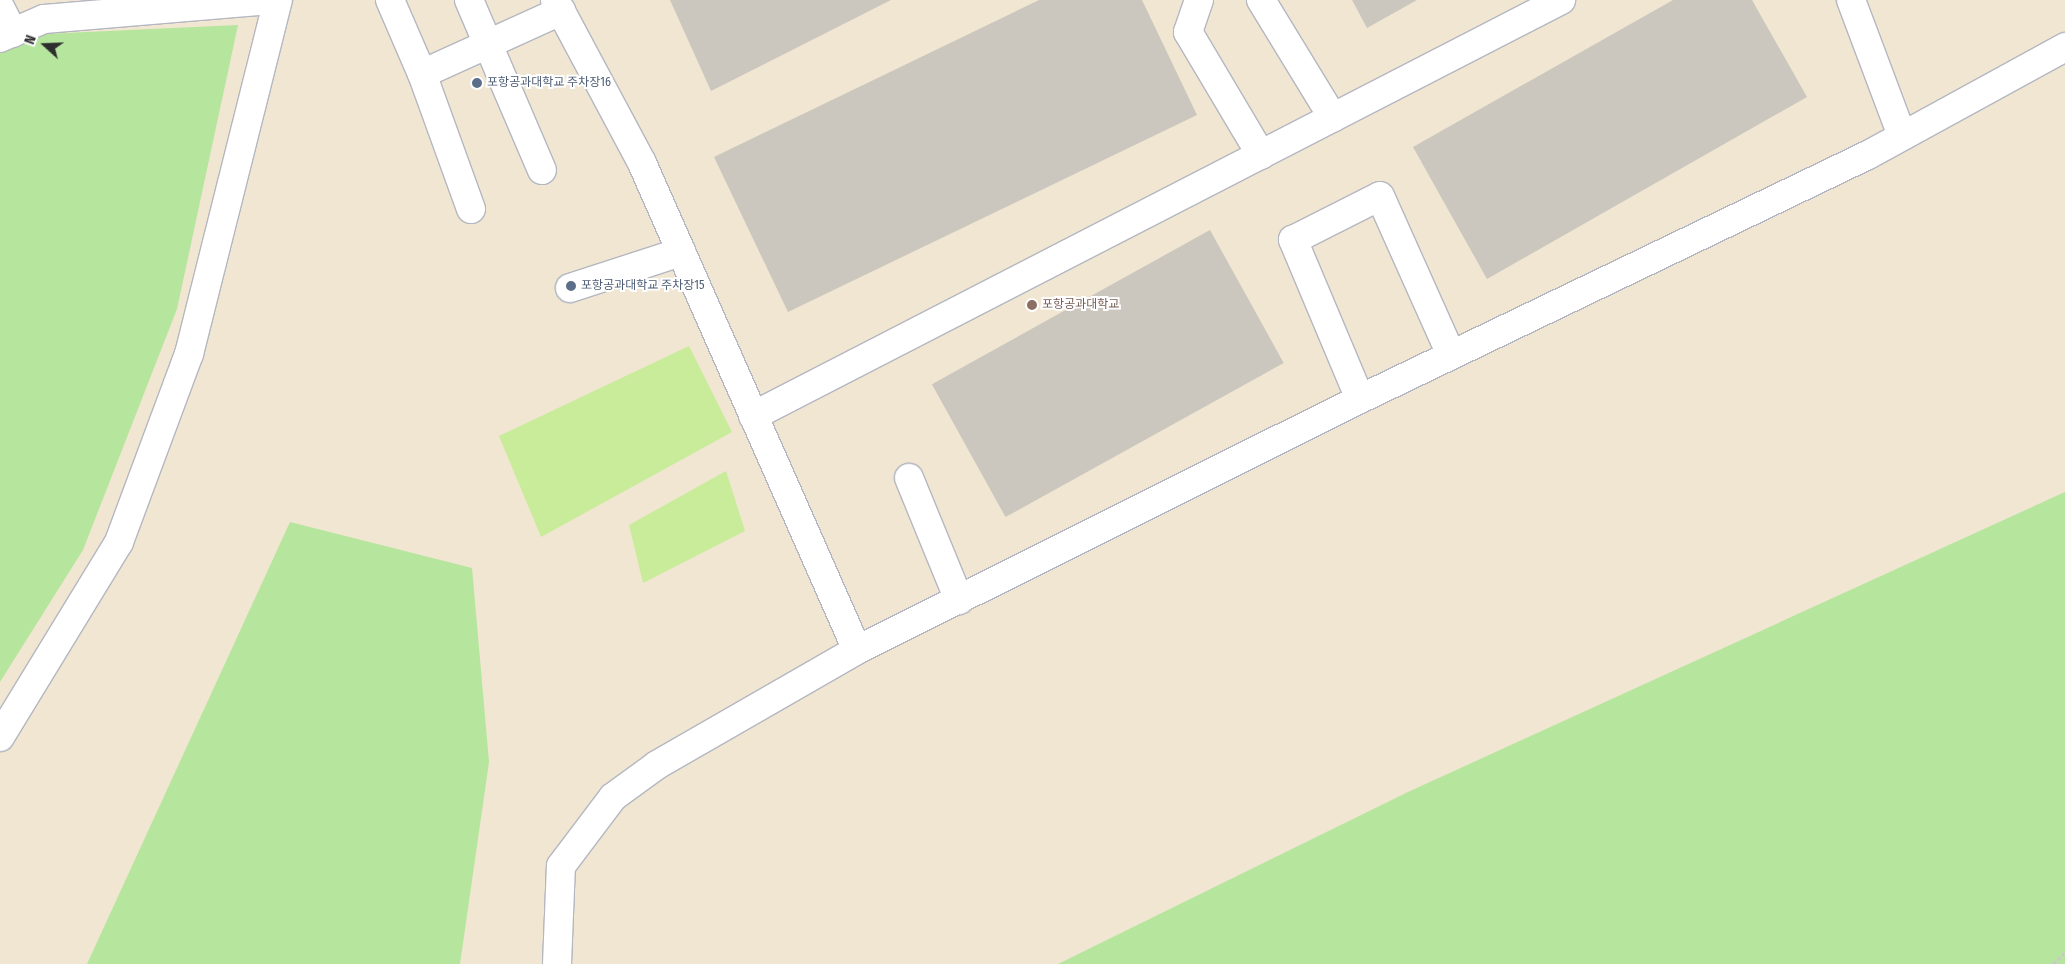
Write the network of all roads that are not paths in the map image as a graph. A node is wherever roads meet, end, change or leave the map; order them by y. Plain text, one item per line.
1 (270, 0) edge
2 (278, 0) edge
3 (390, 0) edge
4 (469, 0) edge
5 (1199, 0) edge
6 (1261, 0) edge
7 (1562, 0) edge
8 (1851, 0) edge
9 (558, 6) edge
10 (0, 7) edge
11 (6, 35) edge
12 (490, 43) junction
13 (2065, 47) edge
14 (422, 74) junction
15 (1333, 118) junction
16 (1902, 136) junction
17 (1261, 155) junction
18 (542, 170) dead end
19 (471, 209) dead end
20 (681, 252) junction
21 (570, 288) dead end
22 (1451, 355) junction
23 (1360, 399) junction
24 (753, 416) junction
25 (909, 478) dead end
26 (959, 600) junction
27 (857, 650) junction
28 (0, 737) edge
29 (557, 964) edge

1 - 11 lane
2 - 28 lane
3 - 14 lane
4 - 12 lane
5 - 17 lane
6 - 15 lane
7 - 15 lane
8 - 16 lane
9 - 12 lane
9 - 20 lane
10 - 11 lane
12 - 14 lane
12 - 18 lane
13 - 16 lane
14 - 19 lane
15 - 17 lane
16 - 22 lane
17 - 24 lane
20 - 21 lane
20 - 24 lane
22 - 23 lane
22 - 23 lane
23 - 26 lane
24 - 27 lane
25 - 26 lane
26 - 27 lane
27 - 29 lane

